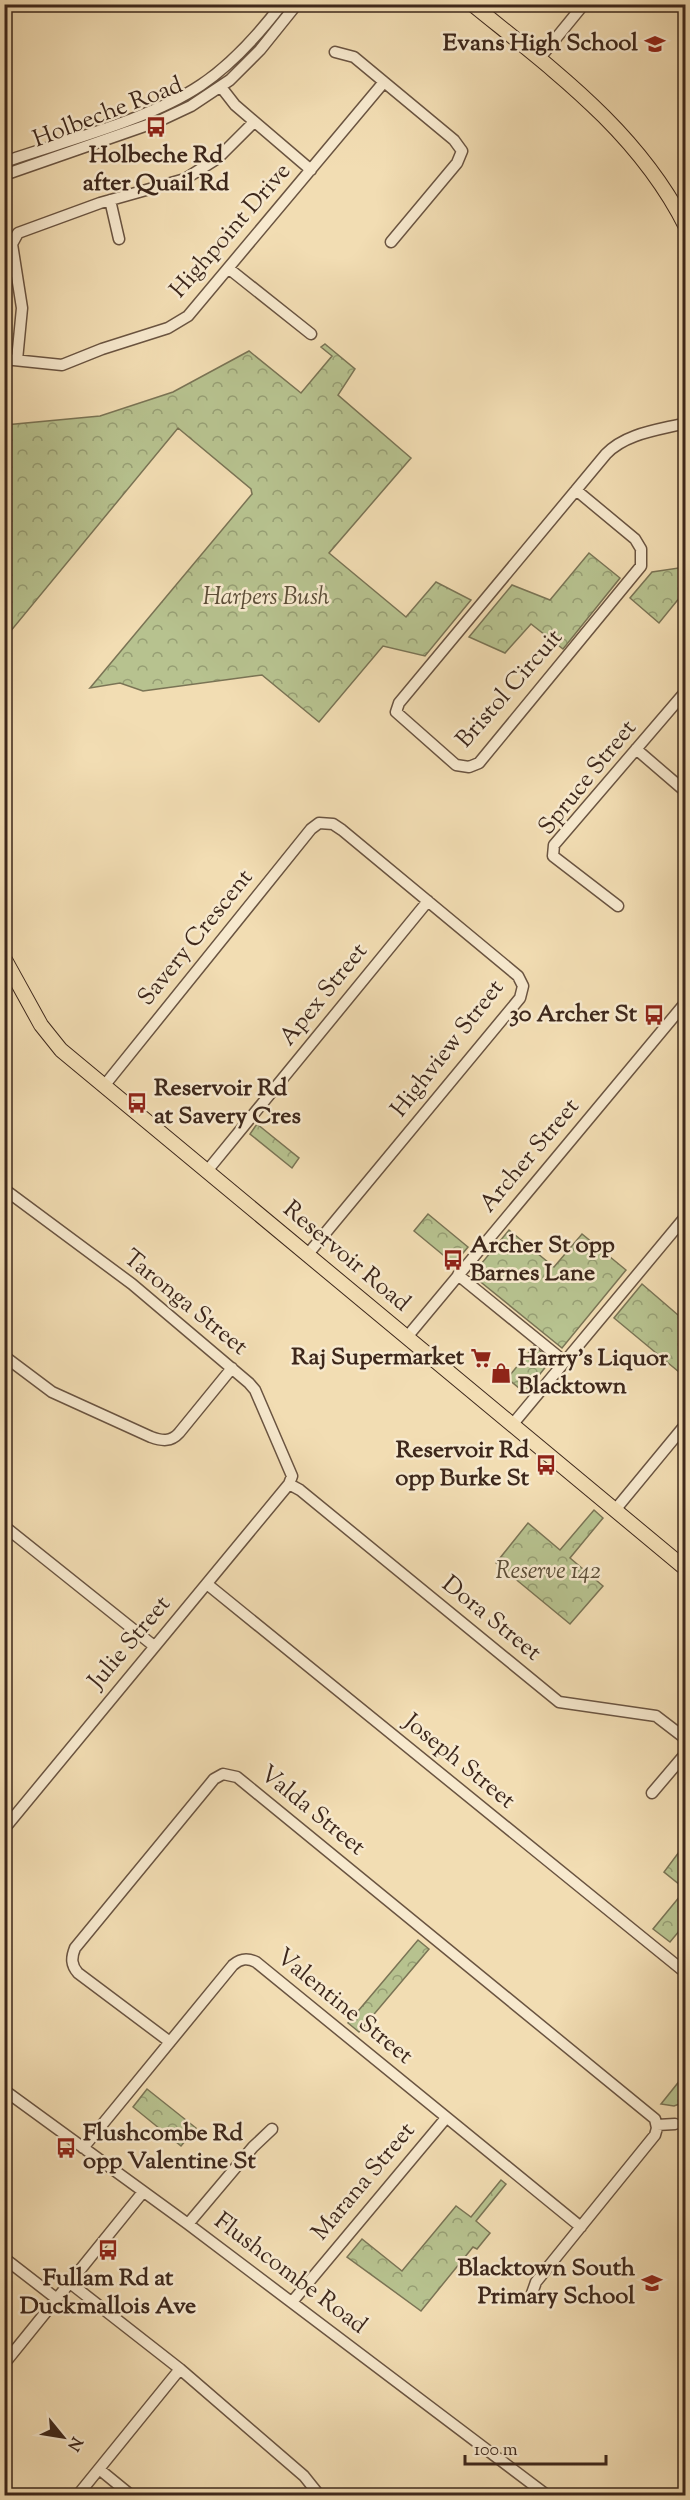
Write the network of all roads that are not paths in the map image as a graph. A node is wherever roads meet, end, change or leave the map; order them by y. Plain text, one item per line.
1 (282, 4) edge
2 (297, 4) edge
3 (472, 4) edge
4 (584, 4) edge
5 (335, 52) dead end
6 (539, 59) junction
7 (384, 82) junction
8 (221, 87) junction
9 (254, 122) junction
10 (4, 162) edge
11 (311, 170) junction
12 (4, 175) edge
13 (110, 200) junction
14 (686, 227) edge
15 (119, 239) dead end
16 (391, 242) dead end
17 (228, 268) junction
18 (311, 334) dead end
19 (4, 359) edge
20 (17, 360) junction
21 (686, 423) edge
22 (576, 490) junction
23 (686, 691) edge
24 (636, 749) junction
25 (686, 792) edge
26 (325, 822) joint
27 (428, 901) junction
28 (618, 906) dead end
29 (4, 958) edge
30 (686, 1002) edge
31 (104, 1086) junction
32 (207, 1172) junction
33 (4, 1189) edge
34 (686, 1216) edge
35 (308, 1254) junction
36 (458, 1275) junction
37 (407, 1338) junction
38 (4, 1356) edge
39 (565, 1362) junction
40 (232, 1368) junction
41 (686, 1424) edge
42 (512, 1425) junction
43 (289, 1484) junction
44 (615, 1510) junction
45 (4, 1526) edge
46 (686, 1569) edge
47 (207, 1584) junction
48 (154, 1646) junction
49 (686, 1739) edge
50 (686, 1753) edge
51 (652, 1793) dead end
52 (9, 1814) edge
53 (4, 1829) edge
54 (686, 1973) edge
55 (170, 2042) junction
56 (4, 2090) edge
57 (446, 2118) junction
58 (675, 2124) dead end
59 (657, 2125) junction
60 (272, 2129) dead end
61 (83, 2148) junction
62 (142, 2192) junction
63 (188, 2224) junction
64 (581, 2227) junction
65 (4, 2258) edge
66 (70, 2283) junction
67 (57, 2299) junction
68 (530, 2299) dead end
69 (292, 2302) junction
70 (4, 2364) edge
71 (180, 2369) junction
72 (99, 2469) junction
73 (77, 2496) edge
74 (132, 2496) edge
75 (320, 2496) edge
76 (548, 2496) edge

1 - 10 street, Holbeche Road
2 - 8 street, Holbeche Road
3 - 6 main road
4 - 6 street
5 - 7 street
6 - 14 main road
7 - 11 street, Highpoint Drive
7 - 16 street
8 - 9 street
8 - 12 street, Holbeche Road
9 - 11 street
9 - 13 street
11 - 17 street, Highpoint Drive
13 - 15 street
13 - 20 street
17 - 18 street
17 - 20 street, Highpoint Drive
19 - 20 street, Highpoint Drive
21 - 22 street, Bristol Circuit
22 - 22 street, Bristol Circuit
23 - 24 street, Spruce Street
24 - 25 street
24 - 28 street, Spruce Street
26 - 27 street, Highview Street
26 - 31 street, Savery Crescent
27 - 32 street, Apex Street
27 - 35 street, Highview Street
29 - 31 main road, Reservoir Road
30 - 36 street, Archer Street
31 - 32 main road, Reservoir Road
32 - 35 main road, Reservoir Road
33 - 40 street, Taronga Street
34 - 39 street
35 - 37 main road, Reservoir Road
36 - 37 street, Archer Street
36 - 39 street
37 - 42 main road, Reservoir Road
38 - 40 street
39 - 42 street
40 - 43 street, Taronga Street
41 - 44 street
42 - 44 main road, Reservoir Road
43 - 47 street, Julie Street
43 - 49 street, Dora Street
44 - 46 main road, Reservoir Road
45 - 48 street
47 - 48 street, Julie Street
47 - 54 street, Joseph Street
48 - 52 street, Julie Street
50 - 51 street
52 - 53 street, Julie Street
55 - 57 street, Valentine Street
55 - 59 street, Valda Street
55 - 61 street, Valentine Street
56 - 61 street, Flushcombe Road
57 - 64 street, Valentine Street
57 - 69 street, Marana Street
58 - 59 street
59 - 64 street
60 - 63 street
61 - 62 street, Flushcombe Road
62 - 63 street, Flushcombe Road
62 - 66 street
63 - 69 street, Flushcombe Road
64 - 68 street
65 - 67 street
66 - 67 street
66 - 71 street
67 - 70 street
69 - 76 street, Flushcombe Road
71 - 72 street
71 - 75 street
72 - 73 street
72 - 74 street

